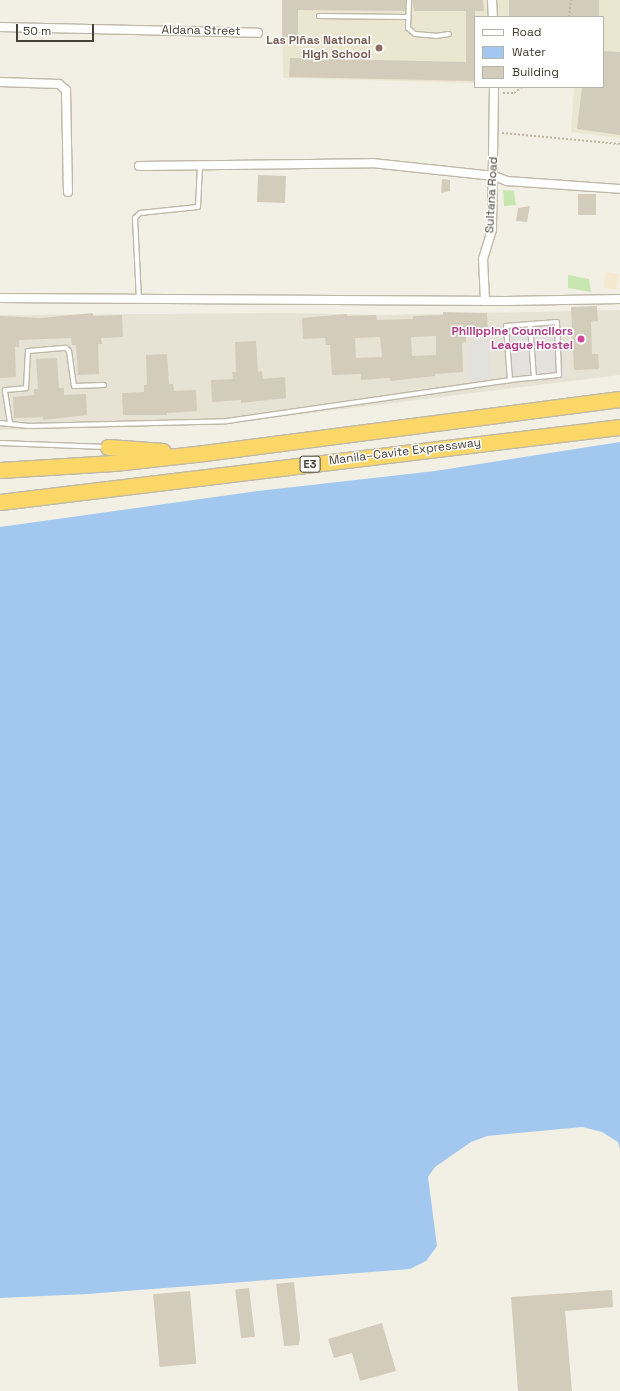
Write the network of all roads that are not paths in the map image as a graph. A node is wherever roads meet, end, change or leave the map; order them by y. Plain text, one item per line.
1 (409, 0) edge
2 (492, 0) edge
3 (319, 16) dead end
4 (493, 16) edge
5 (407, 17) junction
6 (0, 27) edge
7 (258, 33) dead end
8 (449, 34) dead end
9 (0, 82) edge
10 (494, 90) edge
11 (139, 166) dead end
12 (200, 166) junction
13 (494, 176) junction
14 (620, 189) edge
15 (68, 192) dead end
16 (0, 298) edge
17 (620, 299) edge
18 (139, 300) junction
19 (485, 301) junction
20 (530, 324) junction
21 (534, 378) junction
22 (510, 380) junction
23 (104, 385) dead end
24 (5, 390) junction
25 (0, 391) edge
26 (620, 399) edge
27 (0, 423) edge
28 (10, 423) junction
29 (620, 427) edge
30 (0, 443) edge
31 (108, 447) joint
32 (204, 453) junction
33 (0, 470) edge
34 (0, 502) edge

1 - 5 lane
2 - 4 street
3 - 5 lane
5 - 8 lane
6 - 7 street, Aldana Street
9 - 15 street
10 - 13 street, Sultana Road
11 - 12 street
12 - 13 street
12 - 18 lane
13 - 14 street
13 - 19 street, Sultana Road
16 - 18 street
17 - 19 street
18 - 19 street
20 - 21 lane
20 - 21 lane
20 - 22 lane
21 - 22 lane
22 - 28 lane
23 - 24 lane
24 - 25 lane
24 - 28 lane
26 - 32 highway, Manila–Cavite Expressway / E3
27 - 28 lane
29 - 34 highway, Manila–Cavite Expressway / E3
30 - 31 lane
31 - 32 highway
32 - 33 highway, Manila–Cavite Expressway / E3

